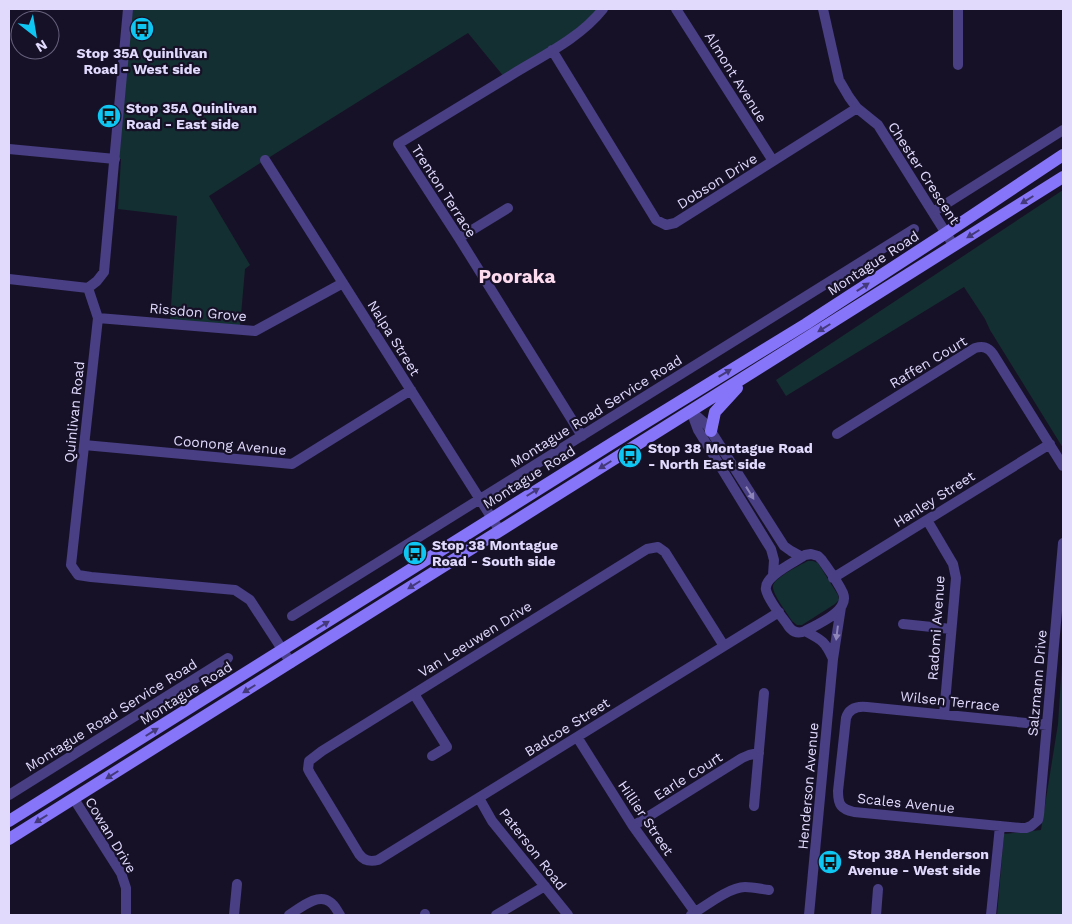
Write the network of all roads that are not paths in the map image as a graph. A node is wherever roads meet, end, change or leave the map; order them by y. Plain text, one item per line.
1 (128, 9) edge
2 (603, 9) edge
3 (676, 9) edge
4 (823, 9) edge
5 (958, 9) edge
6 (552, 50) junction
7 (958, 65) dead end
8 (857, 108) junction
9 (1063, 130) edge
10 (9, 149) edge
11 (1063, 155) edge
12 (115, 159) junction
13 (265, 160) dead end
14 (773, 161) junction
15 (1063, 177) edge
16 (508, 208) dead end
17 (933, 212) junction
18 (914, 229) dead end
19 (946, 233) junction
20 (459, 238) junction
21 (954, 246) junction
22 (9, 279) edge
23 (343, 283) junction
24 (88, 288) junction
25 (98, 318) junction
26 (749, 375) junction
27 (411, 390) junction
28 (683, 399) junction
29 (691, 411) junction
30 (711, 431) junction
31 (837, 434) dead end
32 (582, 436) junction
33 (1050, 444) junction
34 (84, 445) junction
35 (1063, 466) edge
36 (480, 500) junction
37 (492, 518) junction
38 (927, 520) junction
39 (500, 531) junction
40 (1063, 544) edge
41 (802, 557) junction
42 (773, 575) junction
43 (833, 578) junction
44 (842, 607) junction
45 (779, 612) junction
46 (292, 616) dead end
47 (903, 624) dead end
48 (951, 629) junction
49 (805, 632) junction
50 (724, 646) junction
51 (282, 650) junction
52 (228, 658) dead end
53 (833, 659) junction
54 (291, 663) junction
55 (764, 693) dead end
56 (414, 694) junction
57 (850, 711) joint
58 (944, 714) junction
59 (1047, 725) junction
60 (577, 737) junction
61 (759, 753) junction
62 (432, 756) dead end
63 (66, 786) junction
64 (9, 795) edge
65 (479, 798) junction
66 (74, 799) junction
67 (754, 806) dead end
68 (9, 821) edge
69 (1035, 823) joint
70 (633, 826) junction
71 (1000, 826) junction
72 (9, 840) edge
73 (368, 861) joint
74 (237, 884) dead end
75 (545, 886) junction
76 (878, 889) dead end
77 (769, 890) dead end
78 (692, 914) edge
79 (126, 915) edge
80 (234, 915) edge
81 (289, 915) edge
82 (340, 915) edge
83 (496, 915) edge
84 (568, 915) edge
85 (809, 915) edge
86 (876, 915) edge
87 (991, 915) edge

1 - 12 street
2 - 6 street, Trenton Terrace
3 - 14 street, Almont Avenue
4 - 8 street, Chester Crescent
5 - 7 street
6 - 14 street, Dobson Drive
6 - 20 street, Trenton Terrace
8 - 14 street, Dobson Drive
8 - 17 street, Chester Crescent
9 - 17 street
10 - 12 street
11 - 19 main road, Montague Road
12 - 24 street
13 - 23 street, Nalpa Street
15 -> 21 main road, Montague Road
16 - 20 street
17 - 19 street, Chester Crescent
18 - 32 street, Montague Road Service Road
19 - 21 street, Chester Crescent
28 -> 19 main road, Montague Road
20 - 32 street, Trenton Terrace
21 -> 26 main road, Montague Road
22 - 24 street
23 - 25 street, Rissdon Grove
23 - 27 street, Nalpa Street
24 - 25 street, Quinlivan Road
25 - 34 street, Quinlivan Road
26 - 29 main road, Montague Road
26 - 30 main road
27 - 34 street, Coonong Avenue
27 - 36 street, Nalpa Street
28 - 29 main road
37 -> 28 main road, Montague Road
29 - 30 street
29 -> 39 main road, Montague Road
29 - 42 street
30 -> 41 street
31 - 33 street, Raffen Court
32 - 36 street, Montague Road Service Road
33 - 35 street
33 - 38 street, Hanley Street
34 - 51 street, Quinlivan Road
36 - 37 street, Nalpa Street
36 - 46 street, Montague Road Service Road
37 - 39 street, Nalpa Street
51 -> 37 main road, Montague Road
38 - 43 street, Hanley Street
38 - 48 street, Radomi Avenue
39 -> 54 main road, Montague Road
40 - 59 street, Salzmann Drive
41 - 42 street
41 - 43 street
42 - 45 street
43 - 44 street
44 - 49 street
44 -> 53 street, Henderson Avenue
45 - 49 street
45 - 50 street, Badcoe Street
47 - 48 street
48 - 58 street, Radomi Avenue
49 - 53 street
50 - 56 street, Van Leeuwen Drive
50 - 60 street, Badcoe Street
51 - 54 street, Quinlivan Road
63 -> 51 main road, Montague Road
52 - 64 street, Montague Road Service Road
53 - 85 street, Henderson Avenue
54 -> 66 main road, Montague Road
55 - 61 street
56 - 62 street
56 - 73 street, Van Leeuwen Drive
57 - 58 street, Wilsen Terrace
57 - 71 street, Scales Avenue
58 - 59 street, Wilsen Terrace
59 - 69 street, Salzmann Drive
60 - 65 street, Badcoe Street
60 - 70 street, Hillier Street
61 - 67 street
61 - 70 street, Earle Court
63 - 66 main road
63 - 68 main road, Montague Road
65 - 73 street, Badcoe Street
65 - 75 street, Paterson Road
66 -> 72 main road, Montague Road
66 - 79 street, Cowan Drive
69 - 71 street, Scales Avenue
70 - 78 street, Hillier Street
71 - 87 street
74 - 80 street
75 - 83 street
75 - 84 street, Paterson Road
76 - 86 street
77 - 78 street
81 - 82 street

